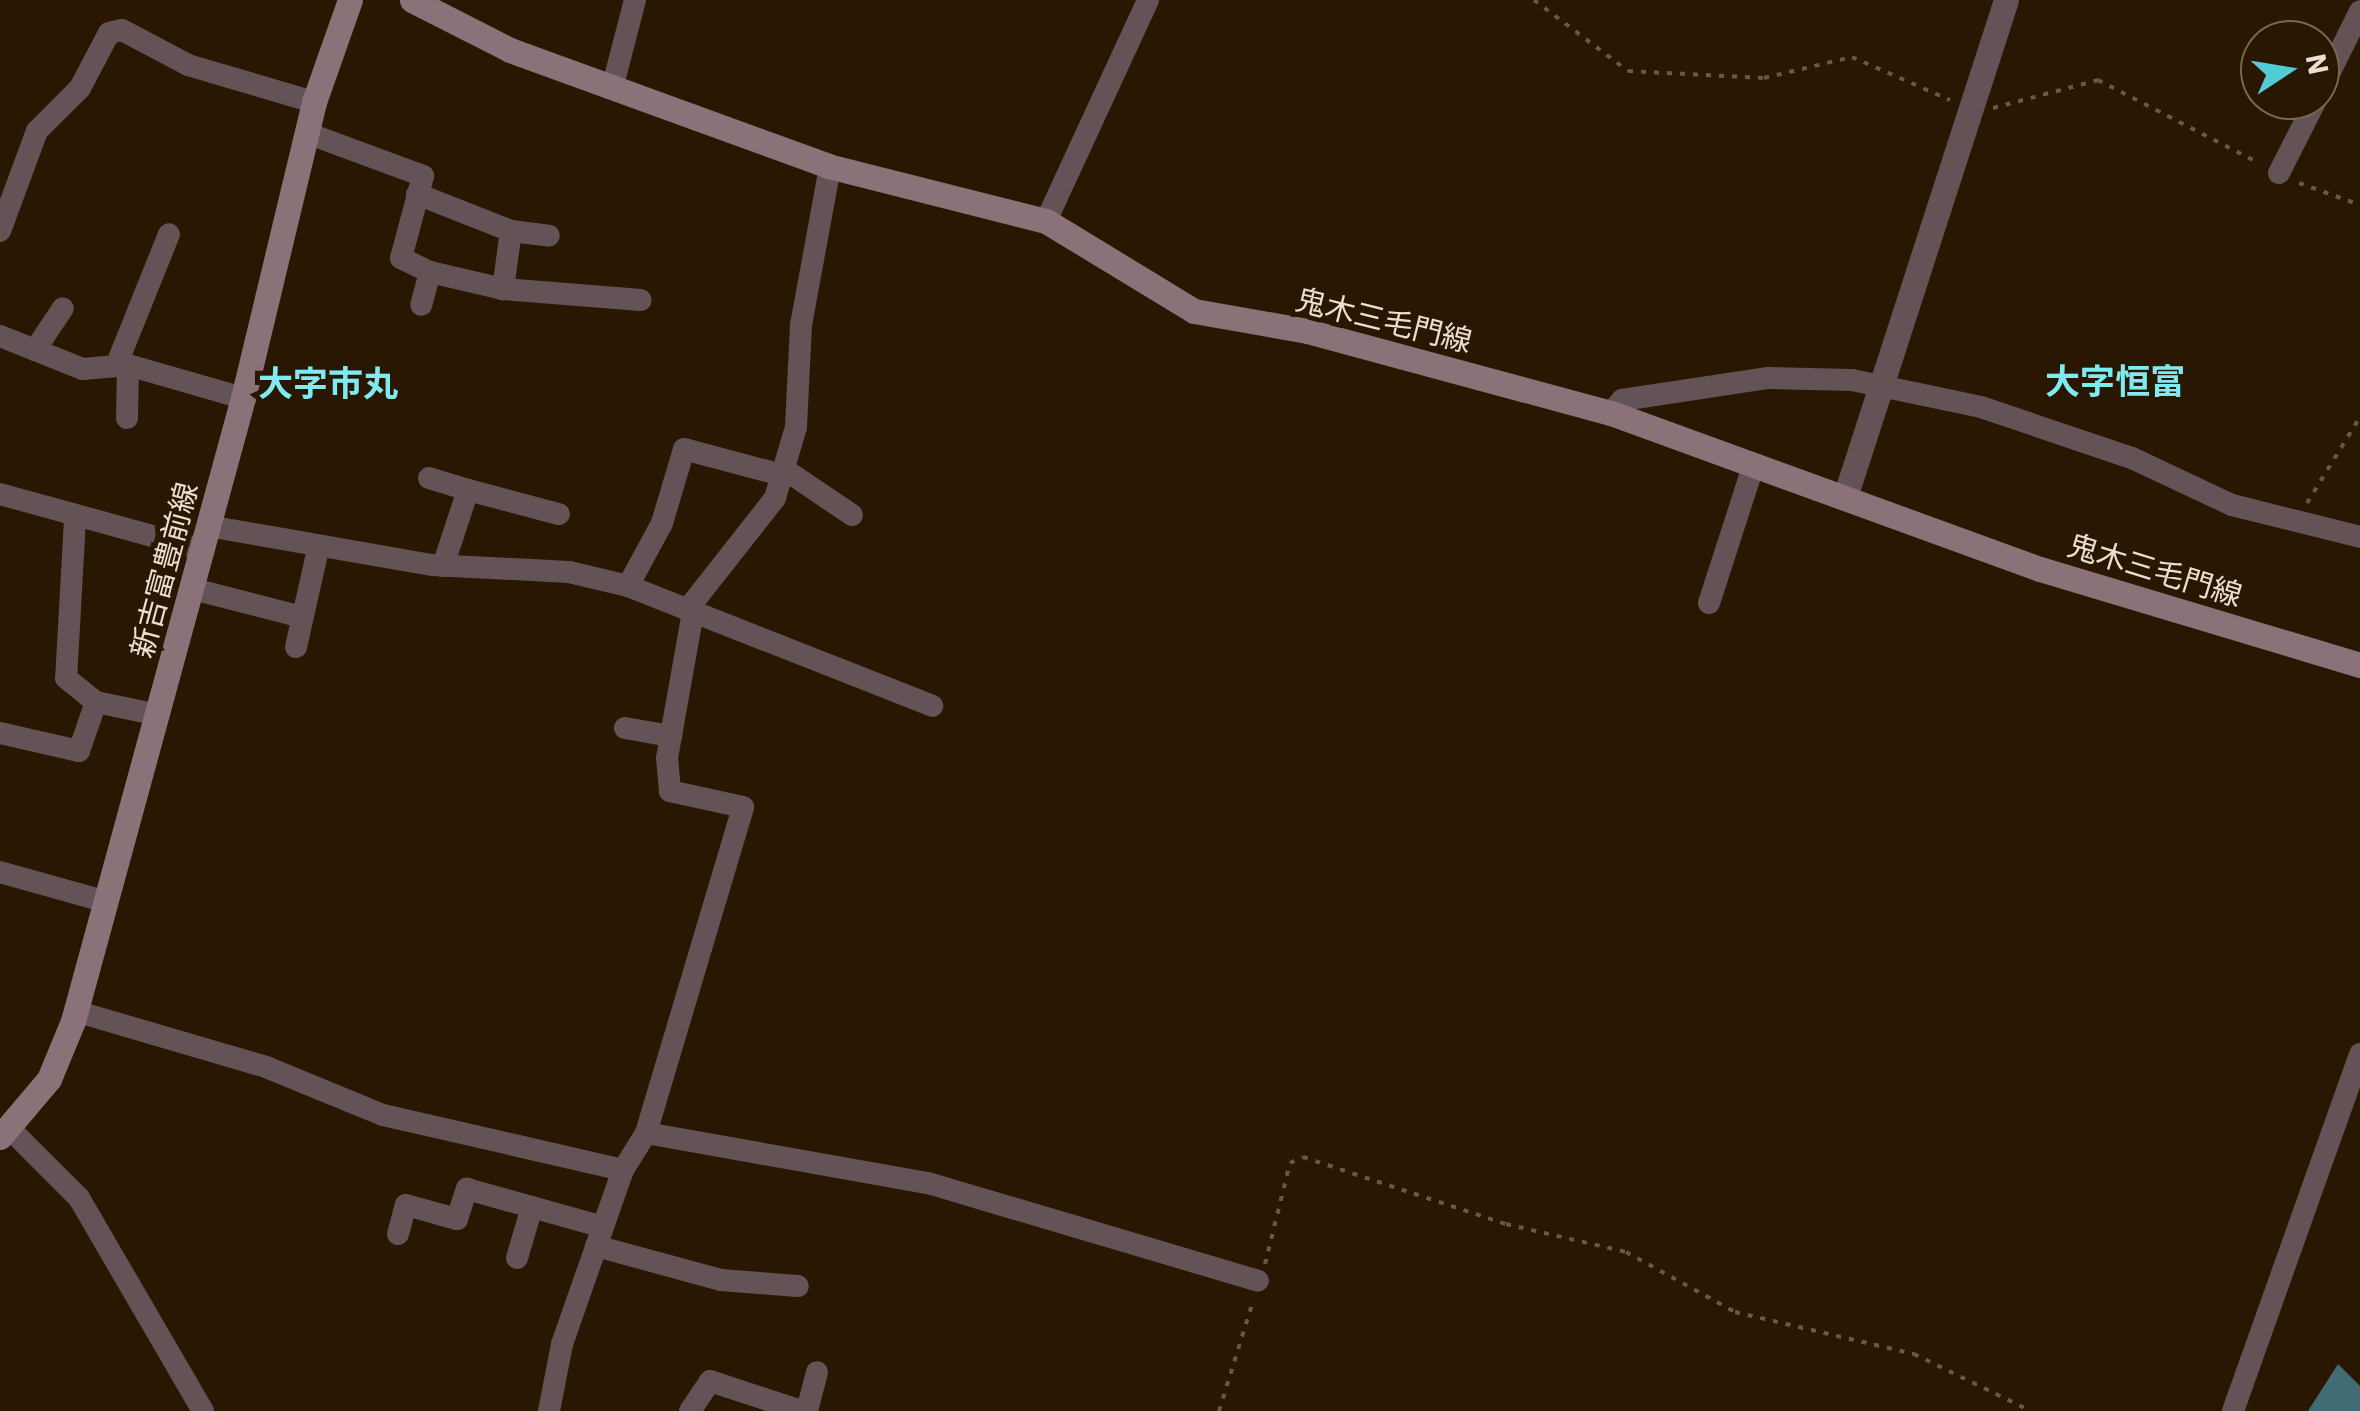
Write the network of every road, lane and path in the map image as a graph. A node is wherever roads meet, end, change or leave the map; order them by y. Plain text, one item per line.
1 (350, 0) edge
2 (412, 0) edge
3 (635, 0) edge
4 (1148, 0) edge
5 (1534, 0) edge
6 (2006, 0) edge
7 (2360, 12) edge
8 (2340, 52) edge
9 (612, 85) junction
10 (314, 102) junction
11 (1969, 106) junction
12 (2306, 120) edge
13 (307, 132) junction
14 (830, 167) junction
15 (2279, 173) junction
16 (417, 194) junction
17 (2360, 206) edge
18 (1046, 221) junction
19 (0, 230) edge
20 (511, 231) junction
21 (169, 234) dead end
22 (549, 236) dead end
23 (430, 272) junction
24 (503, 289) junction
25 (640, 300) dead end
26 (420, 305) dead end
27 (64, 308) dead end
28 (0, 336) edge
29 (35, 350) junction
30 (122, 366) junction
31 (1880, 387) junction
32 (243, 398) junction
33 (1611, 413) junction
34 (126, 418) dead end
35 (2360, 418) edge
36 (1754, 464) junction
37 (783, 472) junction
38 (429, 478) dead end
39 (468, 490) junction
40 (0, 494) edge
41 (1845, 496) junction
42 (559, 514) dead end
43 (852, 515) dead end
44 (76, 519) junction
45 (2299, 526) junction
46 (206, 538) junction
47 (2360, 538) edge
48 (318, 549) junction
49 (444, 566) junction
50 (628, 586) junction
51 (193, 589) junction
52 (1709, 603) dead end
53 (690, 611) junction
54 (302, 617) junction
55 (296, 646) dead end
56 (2360, 665) edge
57 (96, 702) junction
58 (932, 706) dead end
59 (159, 715) junction
60 (625, 728) dead end
61 (0, 733) edge
62 (671, 736) junction
63 (0, 872) edge
64 (104, 901) junction
65 (75, 1011) junction
66 (2360, 1054) edge
67 (646, 1132) junction
68 (6, 1133) edge
69 (623, 1170) junction
70 (532, 1207) junction
71 (398, 1234) dead end
72 (600, 1237) junction
73 (517, 1258) dead end
74 (1258, 1282) junction
75 (798, 1286) dead end
76 (817, 1372) dead end
77 (203, 1411) edge
78 (548, 1411) edge
79 (690, 1411) edge
80 (804, 1411) edge
81 (1218, 1411) edge
82 (2031, 1411) edge
83 (2233, 1411) edge

1 - 10 main road, 新吉富豊前線
2 - 9 main road, 鬼木三毛門線
3 - 9 street
4 - 18 street
5 - 11 path
6 - 11 street
7 - 8 street
9 - 14 main road, 鬼木三毛門線
10 - 13 main road, 新吉富豊前線
10 - 19 street
11 - 15 path
11 - 31 street
12 - 15 street
13 - 16 street
13 - 32 main road, 新吉富豊前線
14 - 18 main road, 鬼木三毛門線
14 - 37 street
15 - 17 path
16 - 20 street
16 - 23 street
18 - 33 main road, 鬼木三毛門線
20 - 22 street
20 - 24 street
21 - 30 street
23 - 24 street
23 - 26 street
24 - 25 street
27 - 29 street
28 - 29 street
29 - 30 street
30 - 32 street
30 - 34 street
31 - 33 street
31 - 41 street
31 - 45 street
32 - 46 main road, 新吉富豊前線
33 - 36 main road, 鬼木三毛門線
35 - 45 path
36 - 41 main road, 鬼木三毛門線
36 - 52 street
37 - 43 street
37 - 50 street
37 - 53 street
38 - 39 street
39 - 42 street
39 - 49 street
40 - 44 street
41 - 56 main road, 鬼木三毛門線
44 - 46 street
44 - 57 street
45 - 47 street
46 - 48 street
46 - 51 main road, 新吉富豊前線
48 - 49 street
48 - 54 street
49 - 50 street
50 - 53 street
51 - 54 street
51 - 59 main road, 新吉富豊前線
53 - 58 street
53 - 62 street
54 - 55 street
57 - 59 street
57 - 61 street
59 - 64 main road, 新吉富豊前線
60 - 62 street
62 - 67 street
63 - 64 street
64 - 65 main road, 新吉富豊前線
65 - 68 main road, 新吉富豊前線
65 - 69 street
66 - 83 street
67 - 69 street
67 - 74 street
68 - 77 street
69 - 72 street
70 - 71 street
70 - 72 street
70 - 73 street
72 - 75 street
72 - 78 street
74 - 81 path
74 - 82 path
76 - 80 street
79 - 80 street

